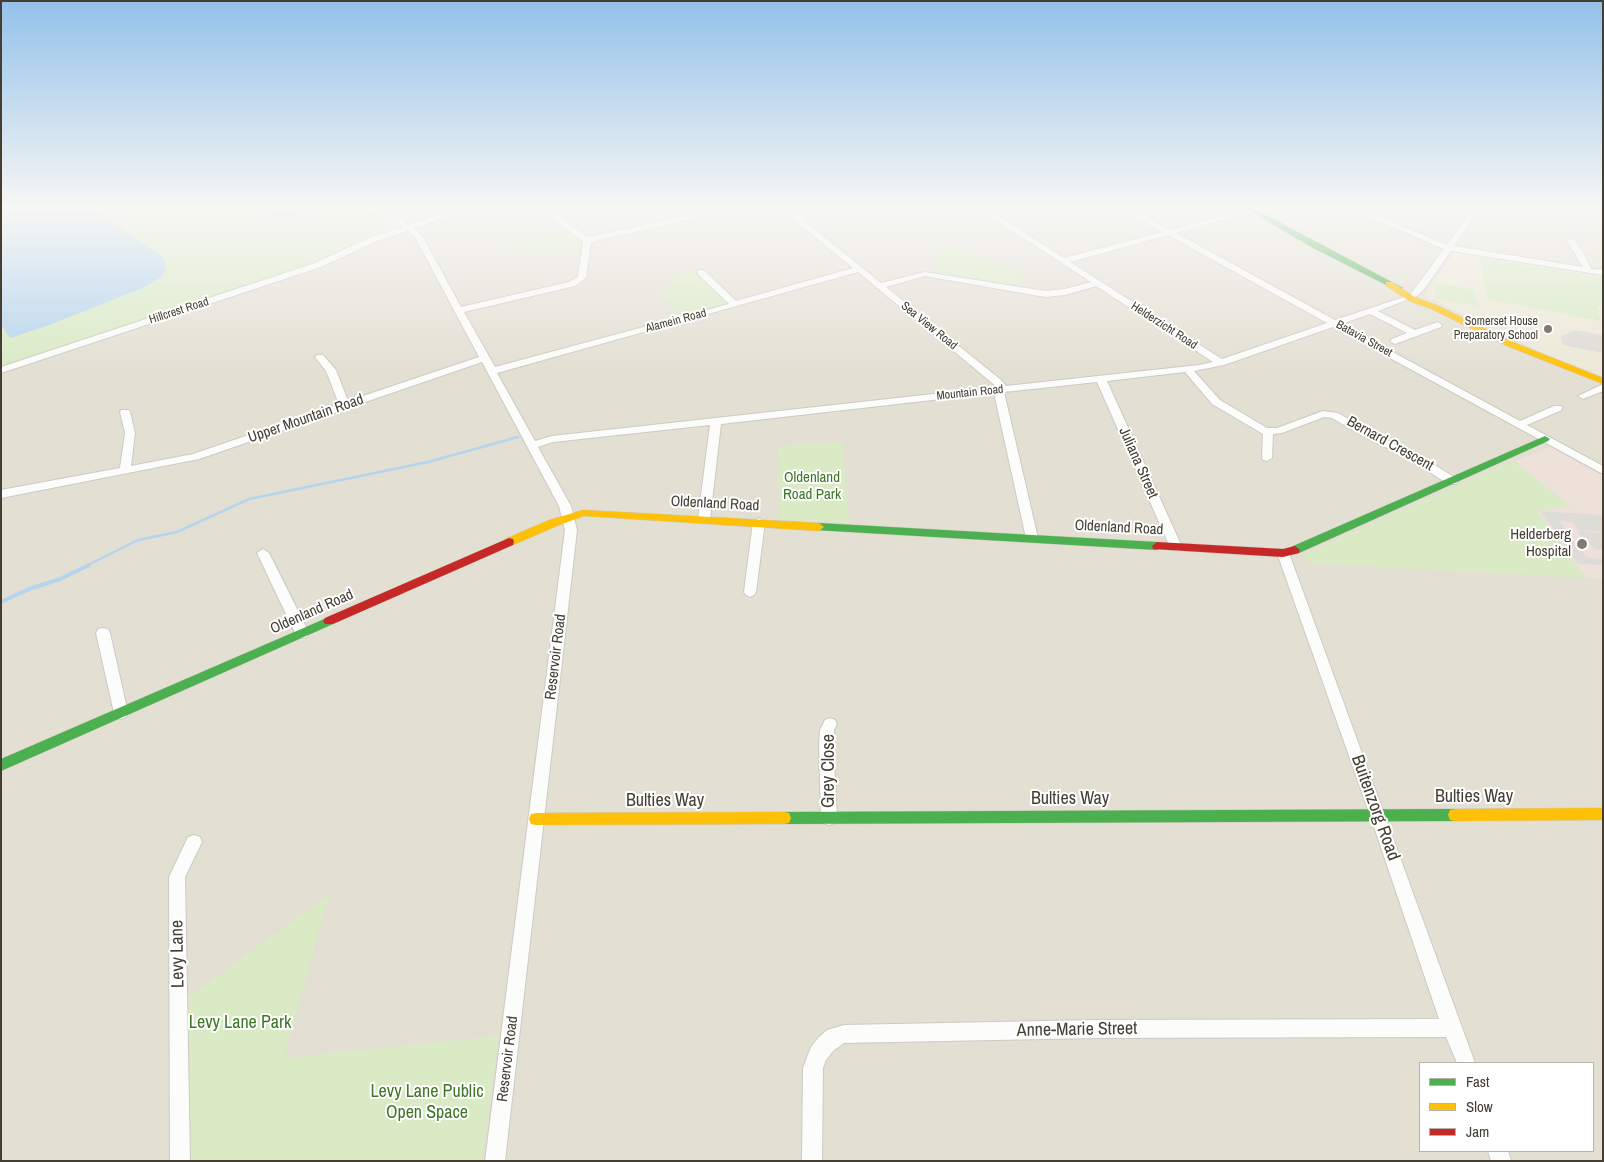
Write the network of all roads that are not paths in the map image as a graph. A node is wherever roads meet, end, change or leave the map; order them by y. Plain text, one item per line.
1 (325, 262) edge
2 (433, 262) edge
3 (585, 262) edge
4 (851, 262) edge
5 (1065, 262) edge
6 (1222, 262) edge
7 (1347, 262) edge
8 (1439, 262) edge
9 (1537, 262) edge
10 (1584, 262) edge
11 (859, 269) junction
12 (1588, 270) junction
13 (701, 272) dead end
14 (1603, 273) edge
15 (1098, 283) junction
16 (880, 286) junction
17 (1414, 296) junction
18 (735, 305) junction
19 (459, 310) junction
20 (1372, 311) junction
21 (1335, 324) junction
22 (1438, 325) dead end
23 (1415, 334) junction
24 (1395, 341) dead end
25 (320, 357) dead end
26 (1221, 363) junction
27 (488, 364) junction
28 (1187, 369) junction
29 (1, 370) edge
30 (1101, 379) junction
31 (1601, 386) edge
32 (1000, 390) junction
33 (1583, 396) dead end
34 (345, 406) junction
35 (1558, 408) dead end
36 (125, 412) dead end
37 (716, 421) junction
38 (1519, 425) junction
39 (1268, 432) junction
40 (1545, 439) junction
41 (532, 445) junction
42 (1267, 458) dead end
43 (125, 470) junction
44 (1603, 471) edge
45 (1452, 481) junction
46 (1, 494) edge
47 (568, 518) junction
48 (704, 518) junction
49 (759, 522) junction
50 (1032, 538) junction
51 (1176, 547) junction
52 (263, 553) dead end
53 (1283, 553) junction
54 (750, 592) dead end
55 (103, 633) dead end
56 (302, 633) junction
57 (121, 712) junction
58 (830, 724) dead end
59 (1, 765) edge
60 (1603, 814) edge
61 (1378, 815) junction
62 (829, 818) junction
63 (536, 819) junction
64 (194, 842) dead end
65 (1452, 1028) junction
66 (1466, 1062) edge
67 (180, 1161) edge
68 (496, 1161) edge
69 (812, 1161) edge

1 - 29 street, Hillcrest Road
2 - 19 street, Reservoir Road
3 - 19 street
4 - 11 street, Sea View Road
5 - 15 street, Helderzicht Road
6 - 21 street, Batavia Street
7 - 17 street
8 - 17 street
9 - 12 street
10 - 12 street
11 - 16 street, Sea View Road
11 - 18 street, Alamein Road
12 - 14 street
13 - 18 street
15 - 16 street
15 - 26 street, Helderzicht Road
16 - 32 street, Sea View Road
17 - 20 street, Mountain Road
17 - 31 street
18 - 27 street, Alamein Road
19 - 27 street, Reservoir Road
20 - 21 street, Mountain Road
20 - 23 street
21 - 26 street, Mountain Road
21 - 38 street, Batavia Street
22 - 23 street
23 - 24 street
25 - 34 street
26 - 28 street, Mountain Road
27 - 34 street, Upper Mountain Road
27 - 41 street, Reservoir Road
28 - 30 street, Mountain Road
28 - 39 street
30 - 32 street, Mountain Road
30 - 51 street, Juliana Street
31 - 33 street
32 - 37 street, Mountain Road
32 - 50 street
34 - 43 street, Upper Mountain Road
35 - 38 street
36 - 43 street
37 - 41 street, Mountain Road
37 - 48 street
38 - 40 street, Batavia Street
39 - 42 street
39 - 45 street, Bernard Crescent
40 - 44 street, Batavia Street
40 - 45 street, Oldenland Road
41 - 47 street, Reservoir Road
43 - 46 street, Upper Mountain Road
45 - 53 street, Oldenland Road
47 - 48 street, Oldenland Road
47 - 56 street, Oldenland Road
47 - 63 street, Reservoir Road
48 - 49 street, Oldenland Road
49 - 50 street, Oldenland Road
49 - 54 street
50 - 51 street, Oldenland Road
51 - 53 street, Oldenland Road
52 - 56 street
53 - 61 street, Buitenzorg Road
55 - 57 street
56 - 57 street, Oldenland Road
57 - 59 street, Oldenland Road
58 - 62 street, Grey Close
60 - 61 street, Bulties Way
61 - 62 street, Bulties Way
61 - 65 street, Buitenzorg Road
62 - 63 street, Bulties Way
63 - 68 street, Reservoir Road
64 - 67 street, Levy Lane
65 - 66 street, Buitenzorg Road
65 - 69 street, Anne-Marie Street

